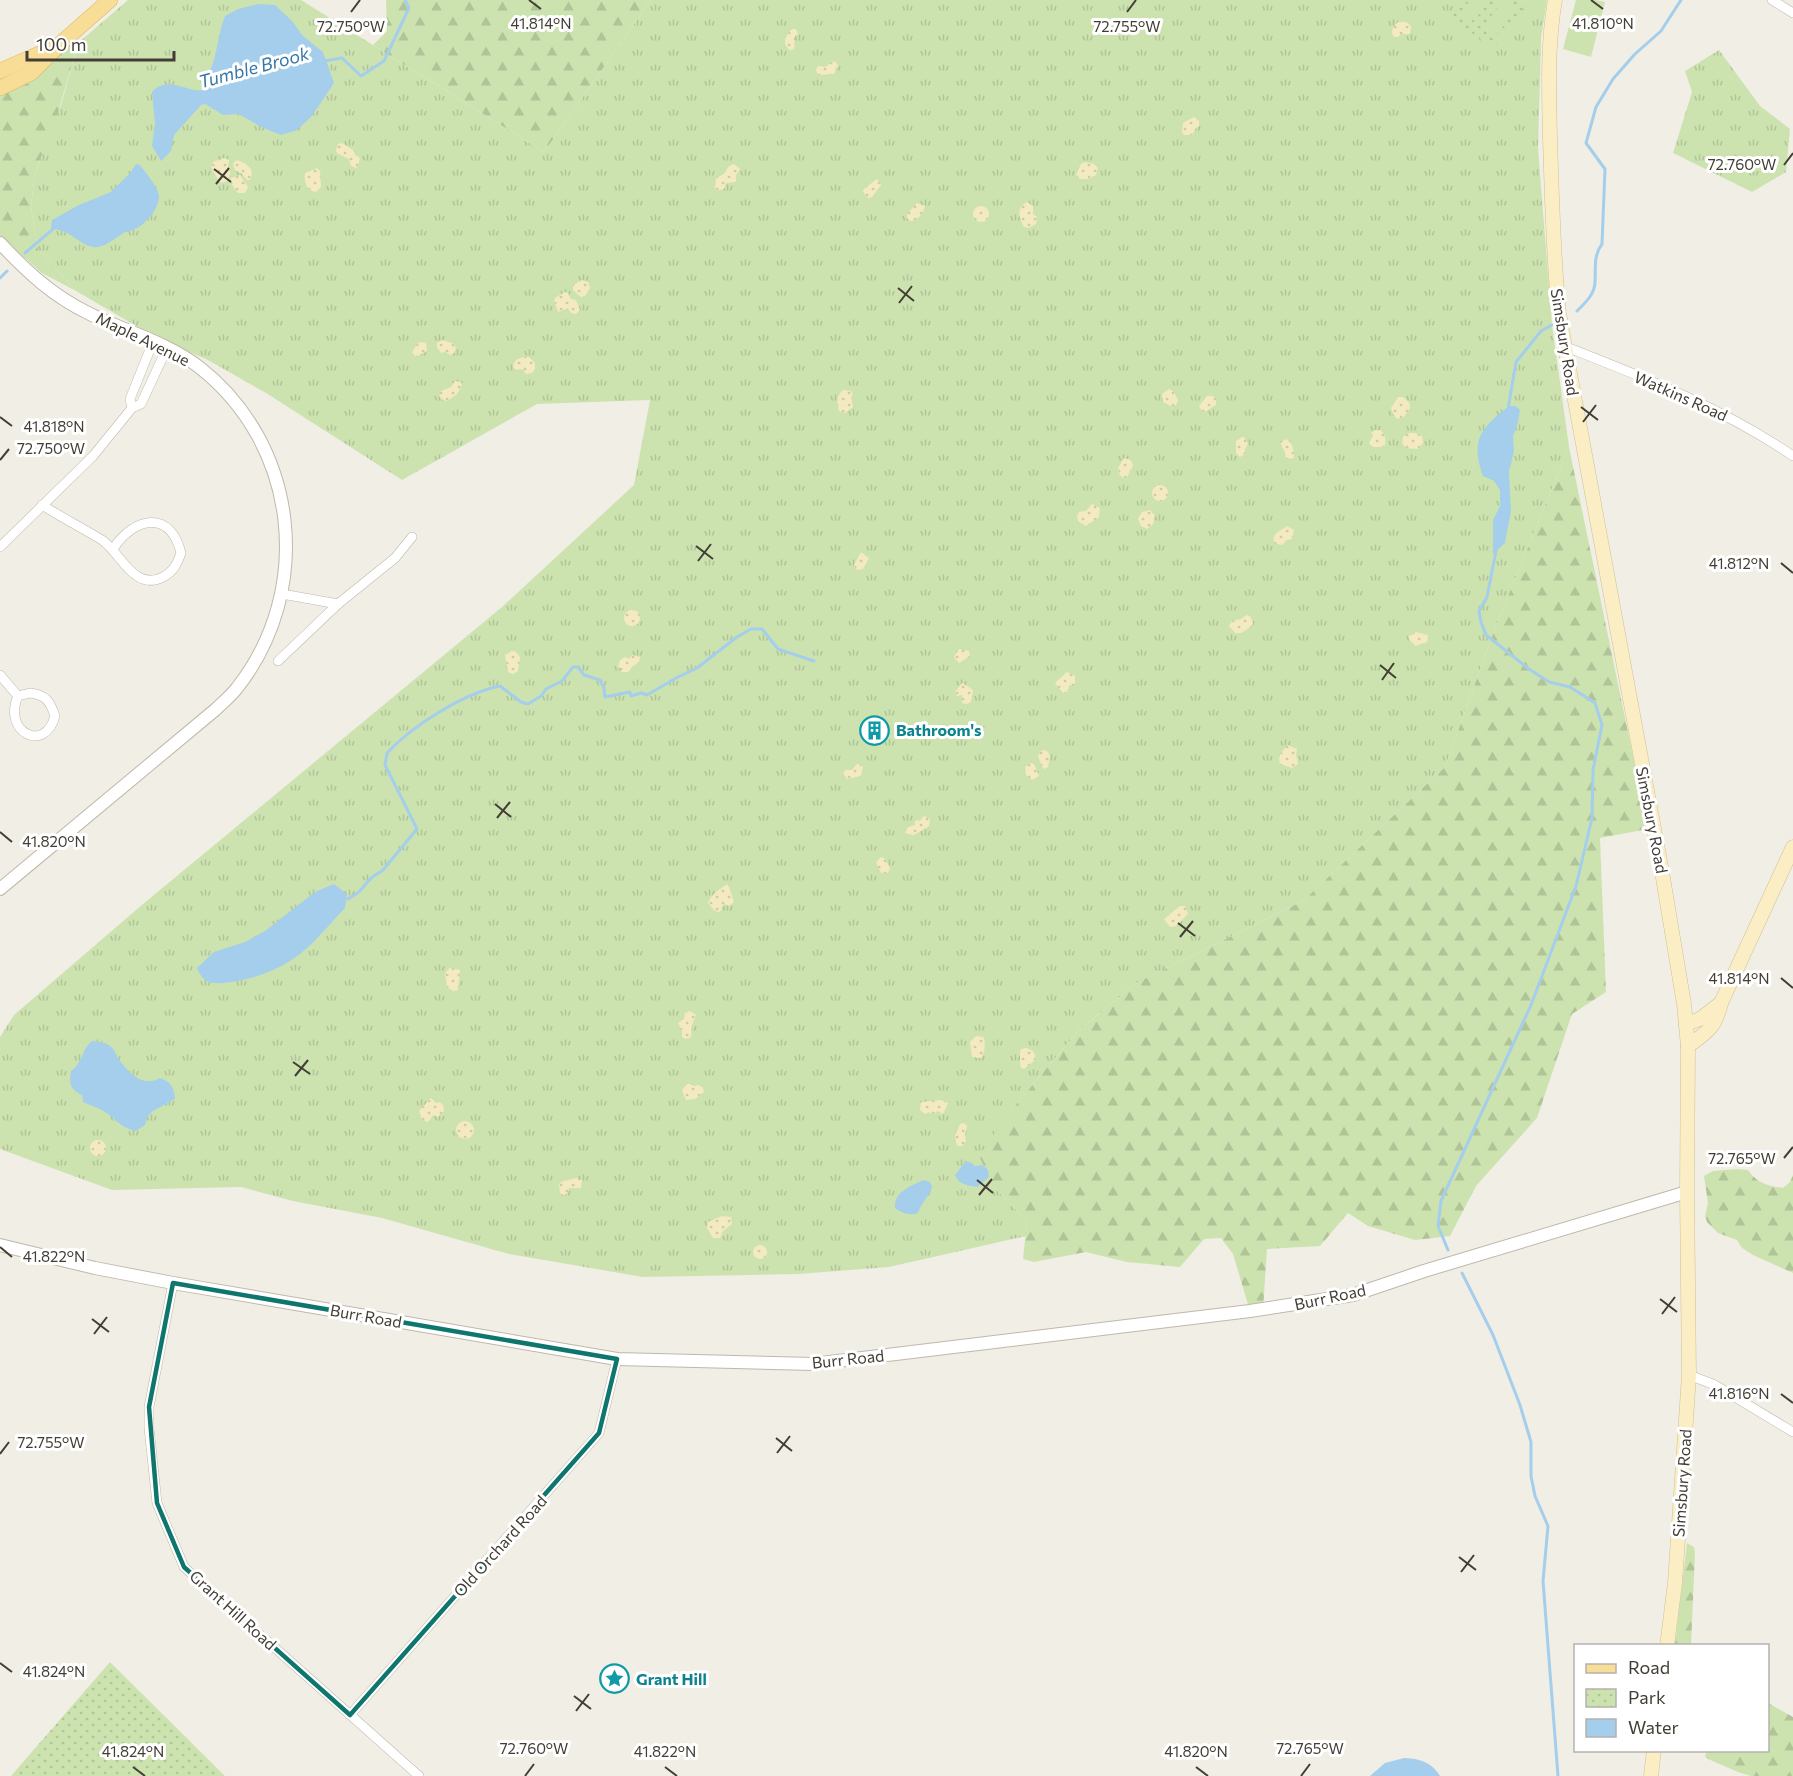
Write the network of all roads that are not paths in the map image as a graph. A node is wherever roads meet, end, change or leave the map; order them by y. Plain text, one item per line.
1 (110, 0) edge
2 (1555, 0) edge
3 (1772, 0) edge
4 (1793, 13) edge
5 (59, 45) junction
6 (0, 71) edge
7 (0, 88) edge
8 (0, 243) edge
9 (153, 342) junction
10 (1564, 346) junction
11 (167, 348) junction
12 (132, 408) junction
13 (1793, 456) edge
14 (42, 505) junction
15 (412, 537) dead end
16 (0, 548) edge
17 (113, 549) junction
18 (282, 594) junction
19 (338, 604) junction
20 (278, 661) dead end
21 (0, 675) edge
22 (18, 696) junction
23 (1793, 847) edge
24 (0, 888) edge
25 (1721, 1003) junction
26 (1686, 1024) junction
27 (1688, 1046) junction
28 (1687, 1192) junction
29 (0, 1245) edge
30 (172, 1283) junction
31 (617, 1359) junction
32 (1689, 1375) junction
33 (1793, 1432) edge
34 (1668, 1644) edge
35 (350, 1715) junction
36 (1654, 1752) edge
37 (419, 1776) edge
38 (1651, 1776) edge

1 - 5 main road
2 - 10 main road, Simsbury Road
3 - 4 street
5 - 6 main road
5 - 7 main road
8 - 9 street, Maple Avenue
9 - 11 street, Maple Avenue
9 - 12 street
10 - 13 street, Watkins Road
10 - 26 main road, Simsbury Road
11 - 12 street
11 - 18 street, Maple Avenue
12 - 14 street
14 - 16 street
14 - 17 street
15 - 19 street
17 - 17 street
18 - 19 street
18 - 24 street, Maple Avenue
19 - 20 street
21 - 22 street
22 - 22 street
23 - 25 main road
25 - 26 main road
25 - 27 main road
26 - 27 main road, Simsbury Road
27 - 28 main road, Simsbury Road
28 - 31 street, Burr Road
28 - 32 main road, Simsbury Road
29 - 30 street, Burr Road
30 - 31 street, Burr Road
30 - 35 street, Grant Hill Road
31 - 35 street, Old Orchard Road
32 - 33 street
32 - 34 main road, Simsbury Road
35 - 37 street, Grant Hill Road
36 - 38 main road

